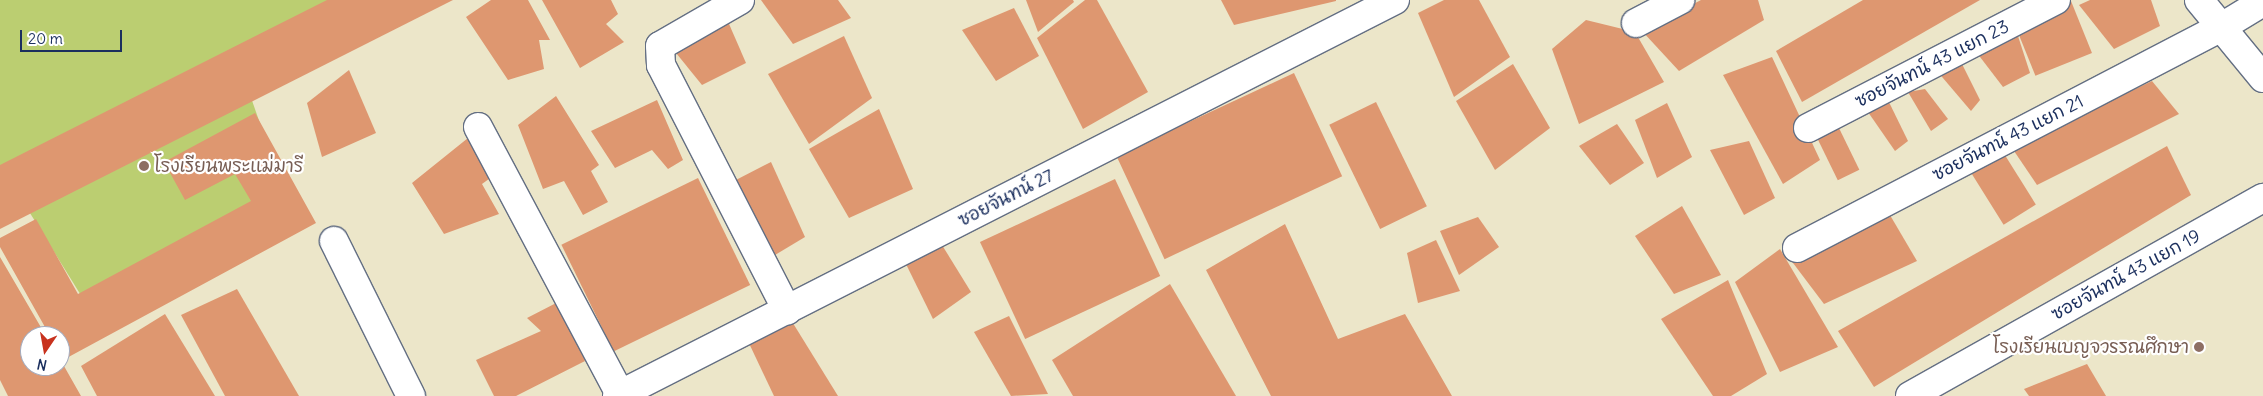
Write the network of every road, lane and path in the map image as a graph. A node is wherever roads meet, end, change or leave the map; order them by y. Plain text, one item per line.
1 (740, 0) edge
2 (1395, 0) edge
3 (1680, 0) edge
4 (2056, 0) edge
5 (2199, 0) edge
6 (2263, 2) edge
7 (1636, 23) dead end
8 (2220, 28) junction
9 (2263, 78) edge
10 (478, 127) dead end
11 (1808, 128) dead end
12 (2263, 198) edge
13 (334, 241) dead end
14 (1796, 248) dead end
15 (787, 310) junction
16 (619, 395) edge
17 (411, 396) edge
18 (1910, 396) edge

1 - 15 street
2 - 15 street, ซอยจันทน์ 27
3 - 7 street
4 - 11 street, ซอยจันทน์ 43 แยก 23
5 - 8 street
6 - 8 street, ซอยจันทน์ 43 แยก 21
8 - 9 street
8 - 14 street, ซอยจันทน์ 43 แยก 21
10 - 16 street
12 - 18 street, ซอยจันทน์ 43 แยก 19
13 - 17 street
15 - 16 street, ซอยจันทน์ 27

